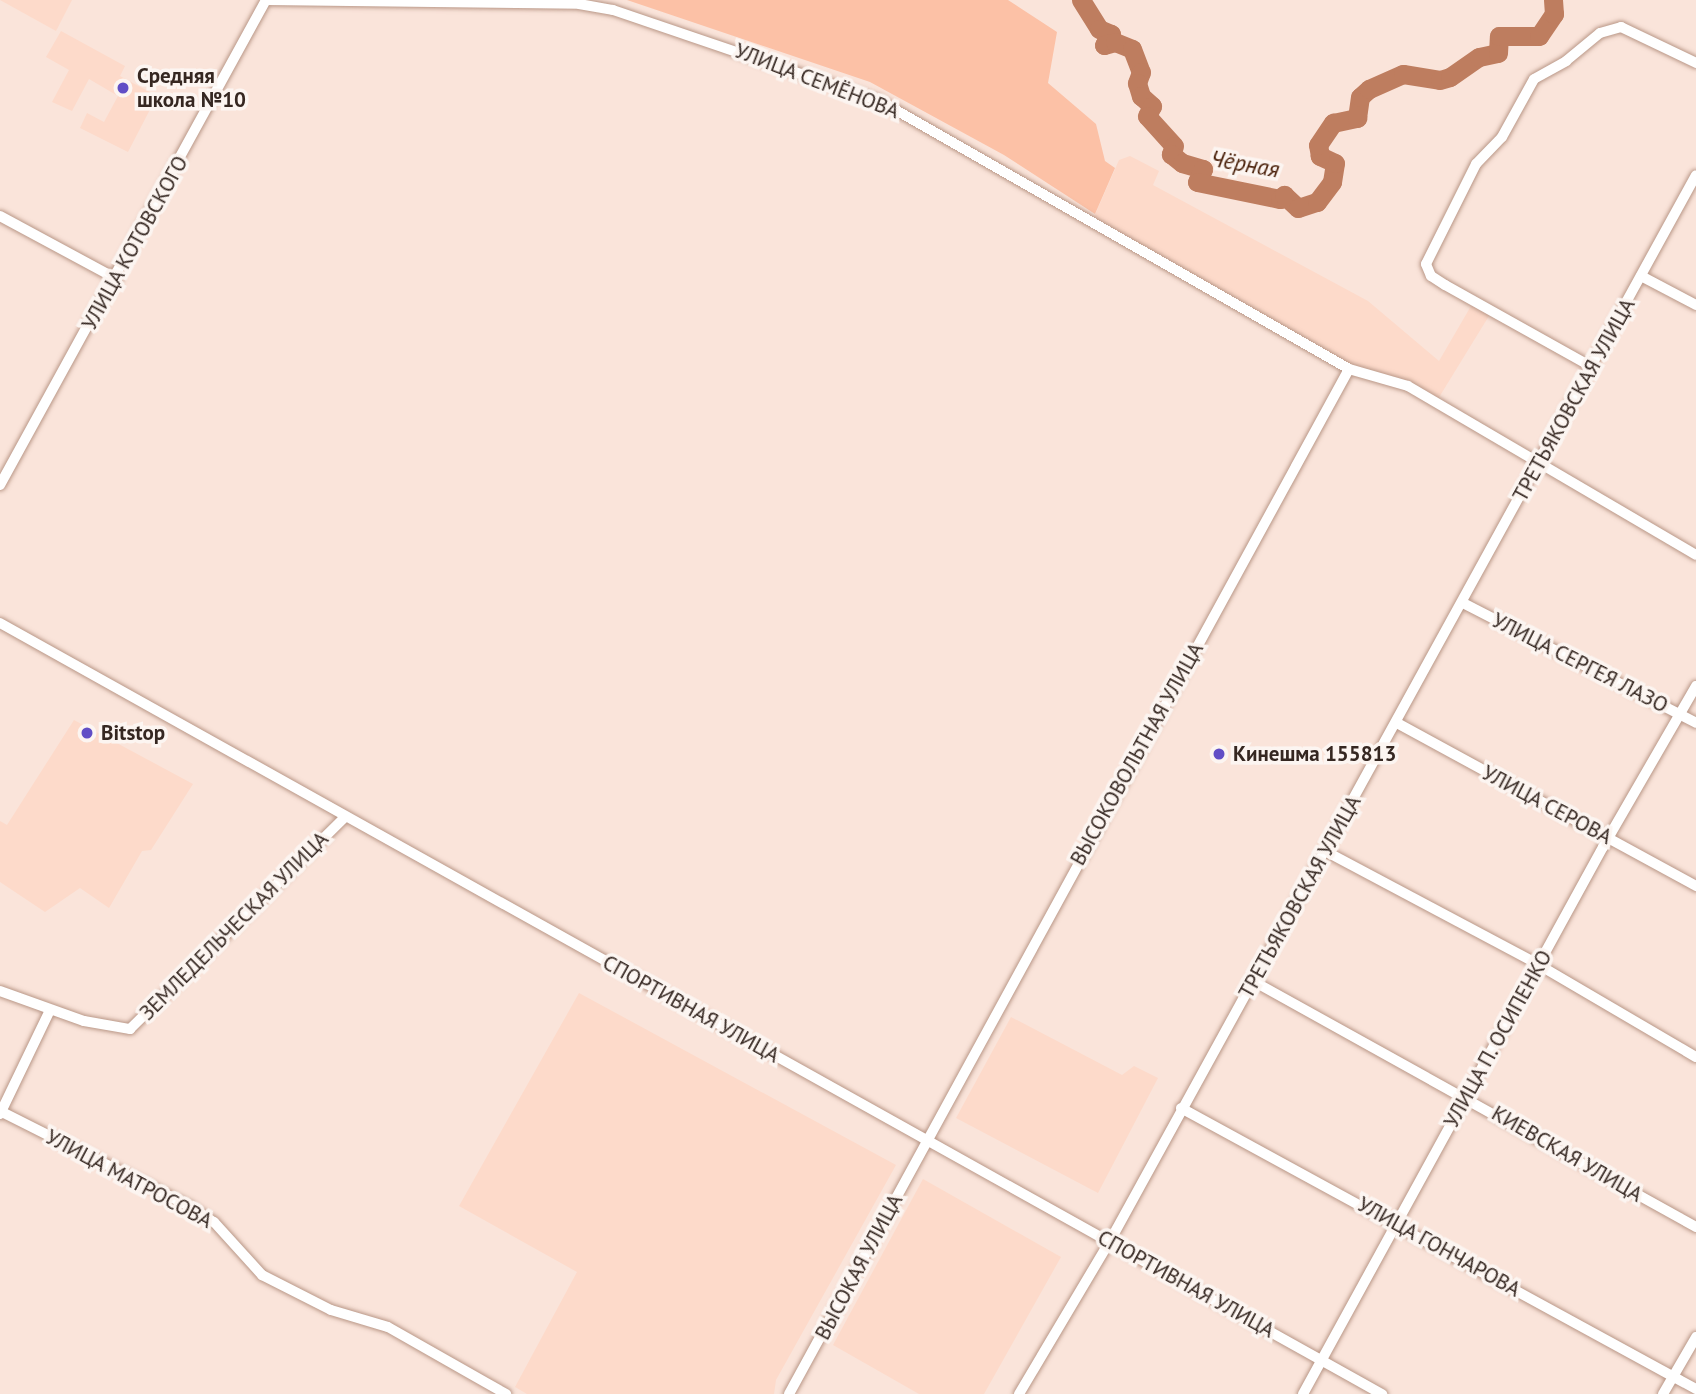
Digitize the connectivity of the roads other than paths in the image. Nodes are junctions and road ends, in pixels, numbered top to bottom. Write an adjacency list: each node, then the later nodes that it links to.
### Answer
1 (266, 0): 6 (street, УЛИЦА КОТОВСКОГО); 9 (street, УЛИЦА СЕМЁНОВА)
2 (1696, 64): 8 (street)
3 (1695, 178): 5 (street, ТРЕТЬЯКОВСКАЯ УЛИЦА)
4 (0, 216): 6 (street)
5 (1642, 276): 7 (street); 8 (street, ТРЕТЬЯКОВСКАЯ УЛИЦА)
6 (117, 279): 11 (street, УЛИЦА КОТОВСКОГО)
7 (1696, 305)
8 (1592, 367): 10 (street, ТРЕТЬЯКОВСКАЯ УЛИЦА)
9 (1349, 369): 10 (street, УЛИЦА СЕМЁНОВА); 31 (street, ВЫСОКОВОЛЬТНАЯ УЛИЦА)
10 (1542, 461): 12 (street, УЛИЦА СЕМЁНОВА); 13 (street, ТРЕТЬЯКОВСКАЯ УЛИЦА)
11 (0, 485)
12 (1696, 555)
13 (1464, 603): 16 (street, УЛИЦА СЕРГЕЯ ЛАЗО); 17 (street, ТРЕТЬЯКОВСКАЯ УЛИЦА)
14 (0, 624): 19 (street, СПОРТИВНАЯ УЛИЦА)
15 (1696, 686): 16 (street, УЛИЦА П. ОСИПЕНКО)
16 (1682, 715): 18 (street, УЛИЦА СЕРГЕЯ ЛАЗО); 20 (street, УЛИЦА П. ОСИПЕНКО)
17 (1397, 723): 20 (street, УЛИЦА СЕРОВА); 21 (street, ТРЕТЬЯКОВСКАЯ УЛИЦА)
18 (1696, 723)
19 (345, 817): 26 (street, ЗЕМЛЕДЕЛЬЧЕСКАЯ УЛИЦА); 31 (street, СПОРТИВНАЯ УЛИЦА)
20 (1608, 839): 22 (street, УЛИЦА СЕРОВА); 23 (street, УЛИЦА П. ОСИПЕНКО)
21 (1325, 851): 23 (street); 24 (street, ТРЕТЬЯКОВСКАЯ УЛИЦА)
22 (1696, 887)
23 (1539, 965): 27 (street); 28 (street, УЛИЦА П. ОСИПЕНКО)
24 (1253, 981): 28 (street, КИЕВСКАЯ УЛИЦА); 29 (street, ТРЕТЬЯКОВСКАЯ УЛИЦА)
25 (0, 991): 26 (street, ЗЕМЛЕДЕЛЬЧЕСКАЯ УЛИЦА)
26 (50, 1010): 30 (street)
27 (1696, 1057)
28 (1467, 1097): 32 (street, УЛИЦА П. ОСИПЕНКО); 33 (street, КИЕВСКАЯ УЛИЦА)
29 (1181, 1108): 32 (street, УЛИЦА ГОНЧАРОВА); 34 (street, ТРЕТЬЯКОВСКАЯ УЛИЦА)
30 (0, 1112): 39 (street, УЛИЦА МАТРОСОВА)
31 (928, 1140): 34 (street, СПОРТИВНАЯ УЛИЦА); 40 (street, ВЫСОКАЯ УЛИЦА)
32 (1394, 1224): 36 (street, УЛИЦА П. ОСИПЕНКО); 37 (street, УЛИЦА ГОНЧАРОВА)
33 (1696, 1227)
34 (1110, 1241): 36 (street, СПОРТИВНАЯ УЛИЦА); 41 (street, ТРЕТЬЯКОВСКАЯ УЛИЦА)
35 (1696, 1337): 37 (street)
36 (1322, 1361): 42 (street, УЛИЦА П. ОСИПЕНКО); 43 (street, СПОРТИВНАЯ УЛИЦА)
37 (1673, 1377): 38 (street, УЛИЦА ГОНЧАРОВА); 44 (street)
38 (1696, 1389)
39 (502, 1393)
40 (789, 1394)
41 (1019, 1394)
42 (1303, 1394)
43 (1382, 1394)
44 (1663, 1394)

